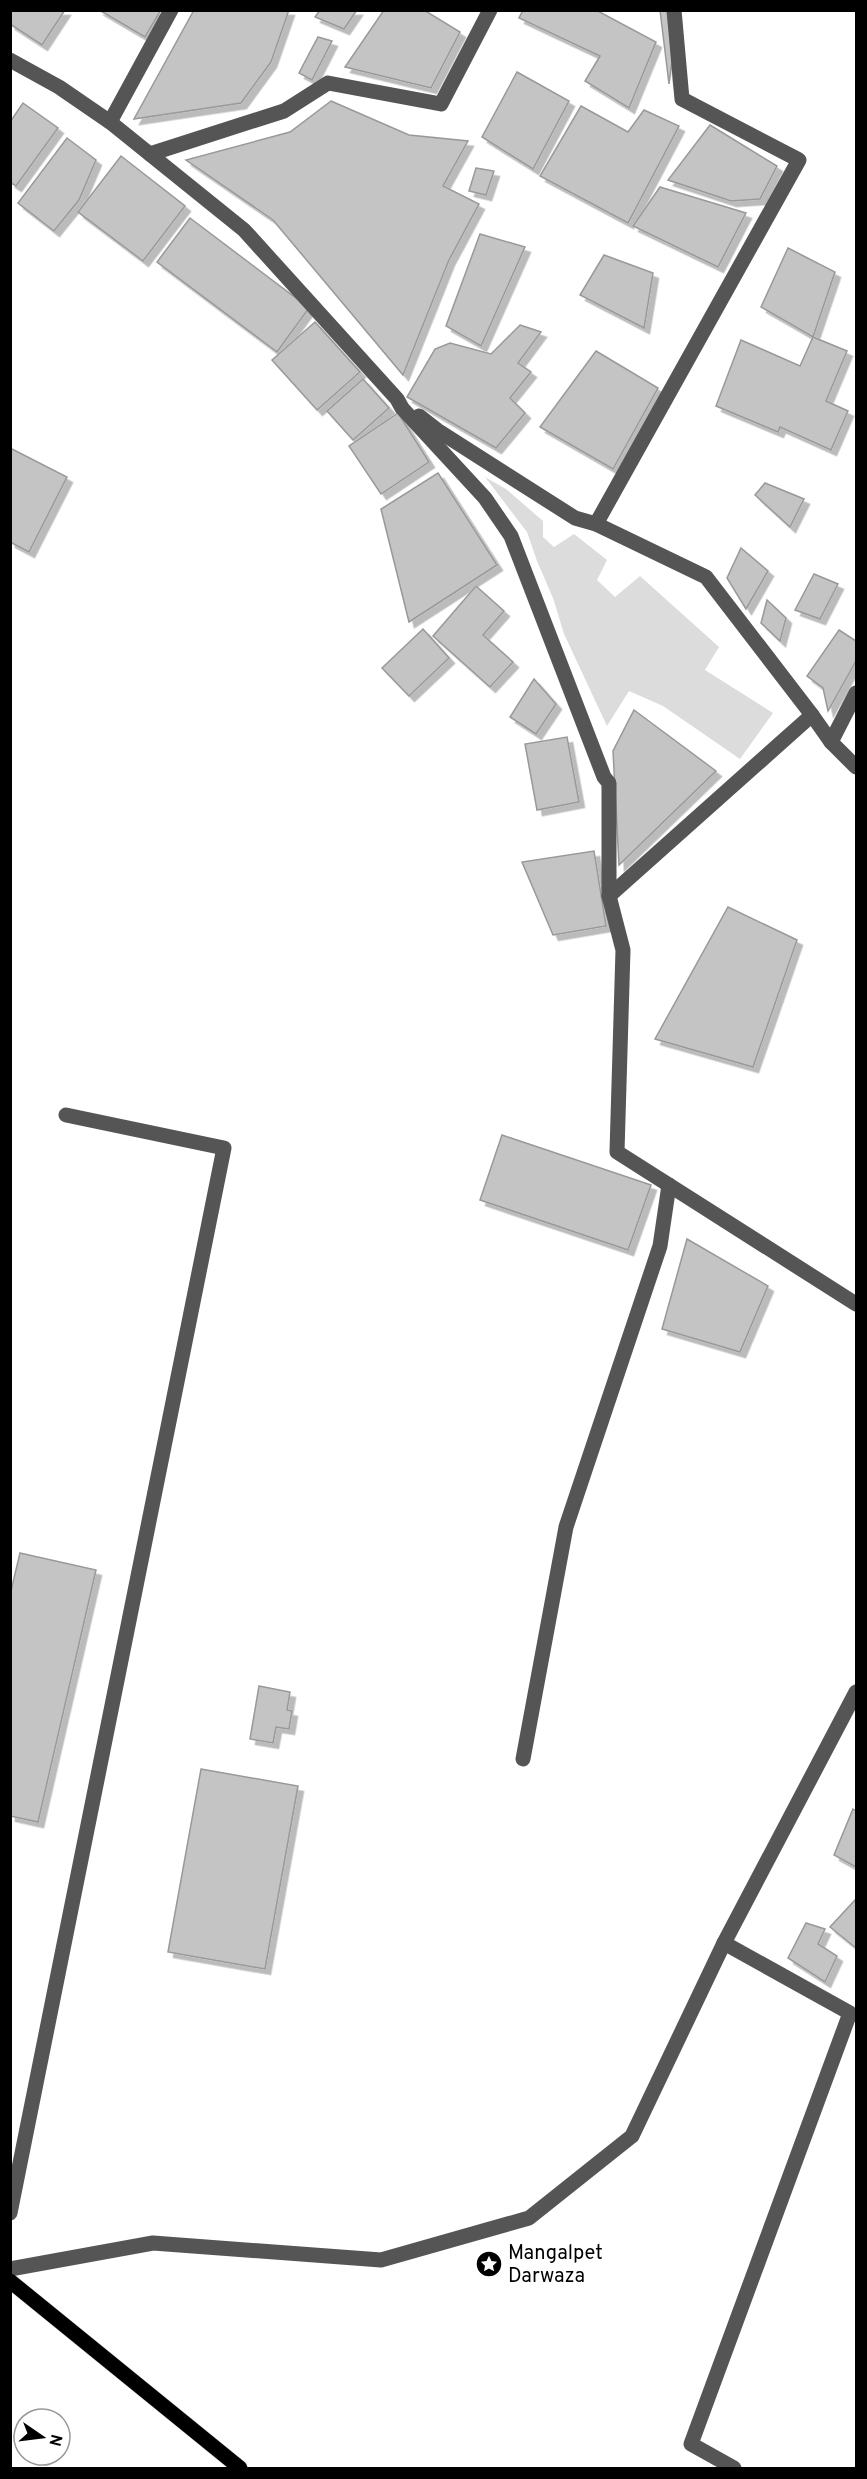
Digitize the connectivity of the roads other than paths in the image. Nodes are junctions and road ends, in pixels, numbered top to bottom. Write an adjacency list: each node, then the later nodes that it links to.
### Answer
1 (171, 10): 5 (street)
2 (490, 10): 6 (street)
3 (674, 10): 8 (street)
4 (10, 60): 5 (street)
5 (110, 122): 6 (street)
6 (150, 154): 7 (street)
7 (397, 399): 8 (street); 13 (street)
8 (596, 524): 10 (street)
9 (856, 693): 11 (street)
10 (812, 715): 11 (street); 13 (street)
11 (831, 742): 12 (street)
12 (856, 767)
13 (609, 896): 15 (street)
14 (66, 1115): 20 (street)
15 (669, 1185): 16 (street); 18 (street)
16 (856, 1304)
17 (856, 1692): 19 (street)
18 (523, 1759)
19 (724, 1943): 21 (street); 24 (street)
20 (10, 2213)
21 (10, 2269)
22 (10, 2281): 23 (main road)
23 (240, 2469)
24 (734, 2469)

